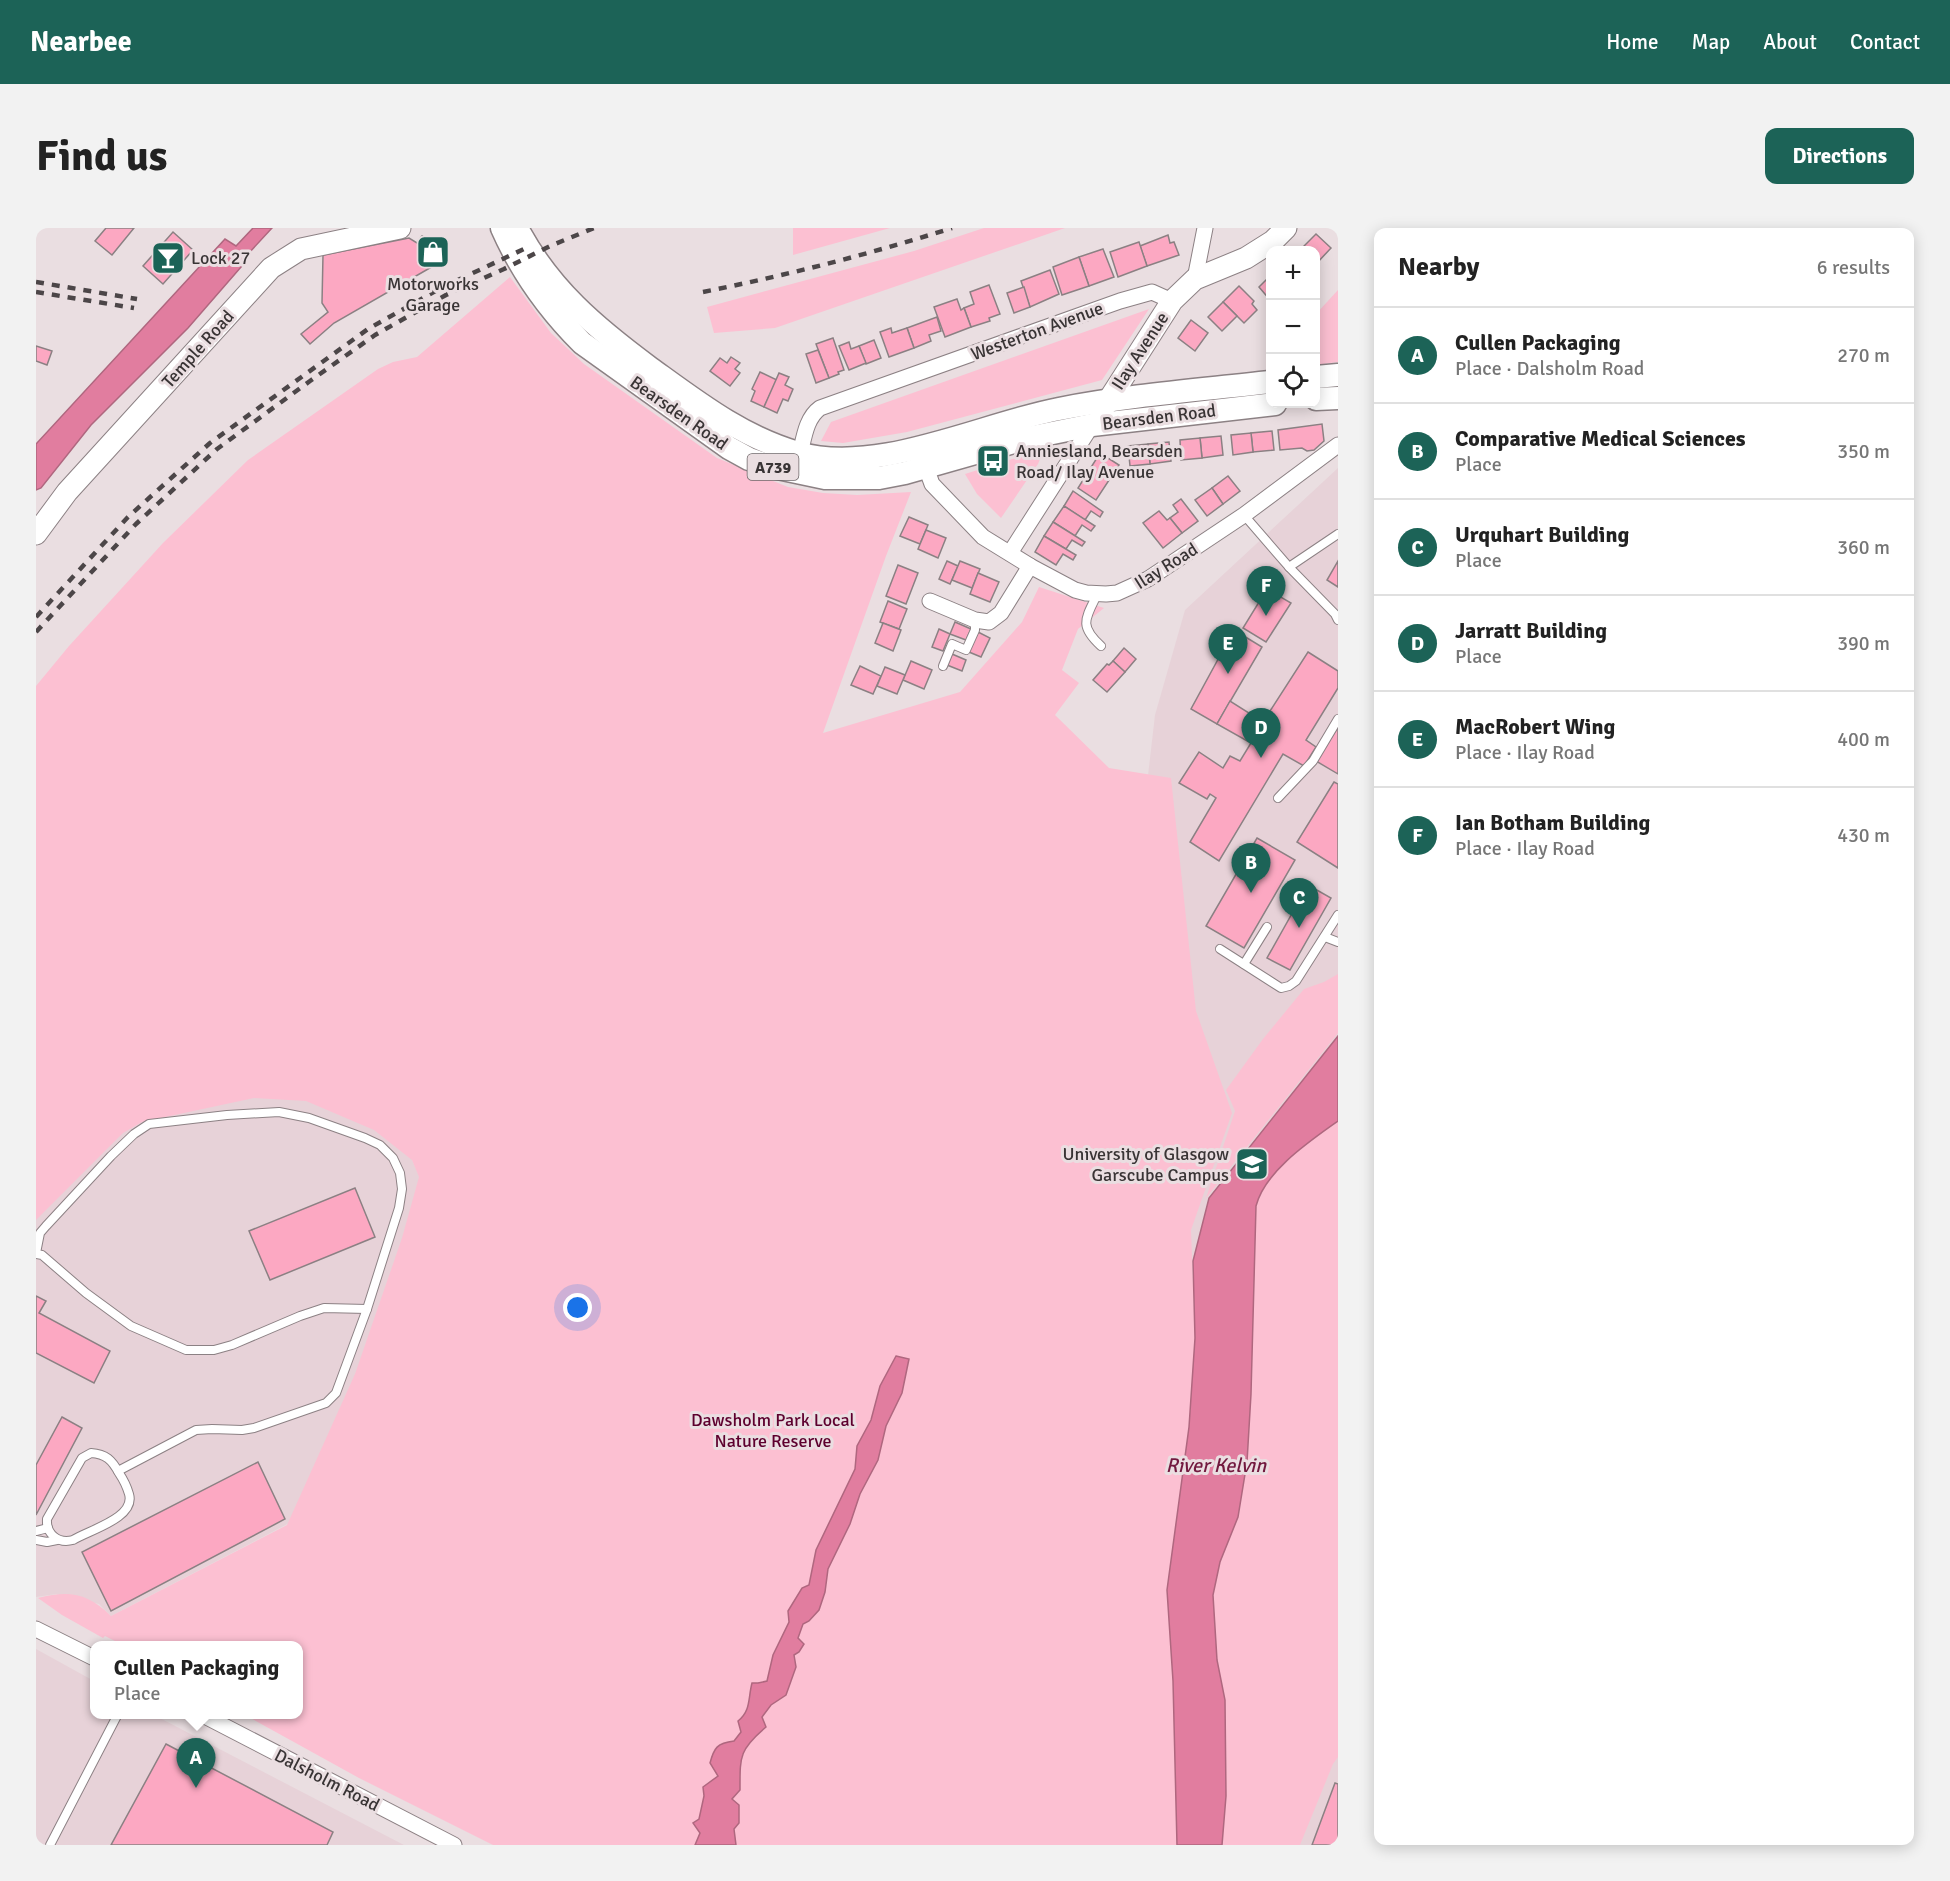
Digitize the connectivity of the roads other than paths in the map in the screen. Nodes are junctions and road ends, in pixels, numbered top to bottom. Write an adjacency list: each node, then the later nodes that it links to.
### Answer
1 (400, 228): 21 (street, Temple Road)
2 (502, 228): 8 (main road, Bearsden Road / A739)
3 (517, 228): 8 (main road, Bearsden Road / A739)
4 (1205, 228): 6 (street)
5 (1286, 228): 6 (street)
6 (1195, 279): 7 (street)
7 (1172, 301): 14 (street, Ilay Avenue); 18 (street, Westerton Avenue)
8 (614, 355): 18 (main road, Bearsden Road / A739); 19 (main road, Bearsden Road / A739)
9 (1338, 375): 10 (main road)
10 (1320, 377)
11 (1266, 382): 14 (main road, Bearsden Road / A739)
12 (1338, 398): 13 (main road)
13 (1320, 399)
14 (1108, 400): 16 (street, Ilay Avenue); 19 (main road, Bearsden Road / A739)
15 (1266, 405): 16 (main road, Bearsden Road / A739)
16 (1092, 425): 19 (main road, Bearsden Road / A739); 23 (street, Ilay Avenue)
17 (1338, 445): 20 (street, Ilay Road)
18 (800, 454): 19 (main road, Bearsden Road / A739)
19 (923, 457): 23 (street, Ilay Road)
20 (1244, 515): 25 (lane); 26 (street, Ilay Road)
21 (36, 534)
22 (1338, 534): 25 (lane)
23 (1010, 553): 24 (street, Ilay Road)
24 (1030, 566): 26 (street, Ilay Road); 28 (street)
25 (1289, 567): 29 (lane)
26 (1097, 595): 30 (lane)
27 (930, 601): 28 (street)
28 (975, 620): 31 (lane)
29 (1338, 620)
30 (1101, 646)
31 (943, 666)
32 (1338, 719): 33 (lane)
33 (1278, 798)
34 (1338, 915): 36 (lane)
35 (1267, 927): 39 (lane)
36 (1325, 937): 37 (lane); 39 (lane)
37 (1338, 942)
38 (1220, 949): 39 (lane)
39 (1244, 964)
40 (36, 1254): 41 (lane); 41 (lane)
41 (366, 1308): 42 (lane)
42 (118, 1471): 43 (lane); 46 (lane)
43 (48, 1528): 44 (lane); 46 (lane)
44 (36, 1531)
45 (36, 1540): 46 (lane)
46 (57, 1540)
47 (36, 1629): 48 (street)
48 (90, 1656)
49 (115, 1719): 52 (lane)
50 (210, 1719): 51 (street, Dalsholm Road)
51 (435, 1841): 53 (street, Dalsholm Road)
52 (50, 1845)
53 (454, 1845)

